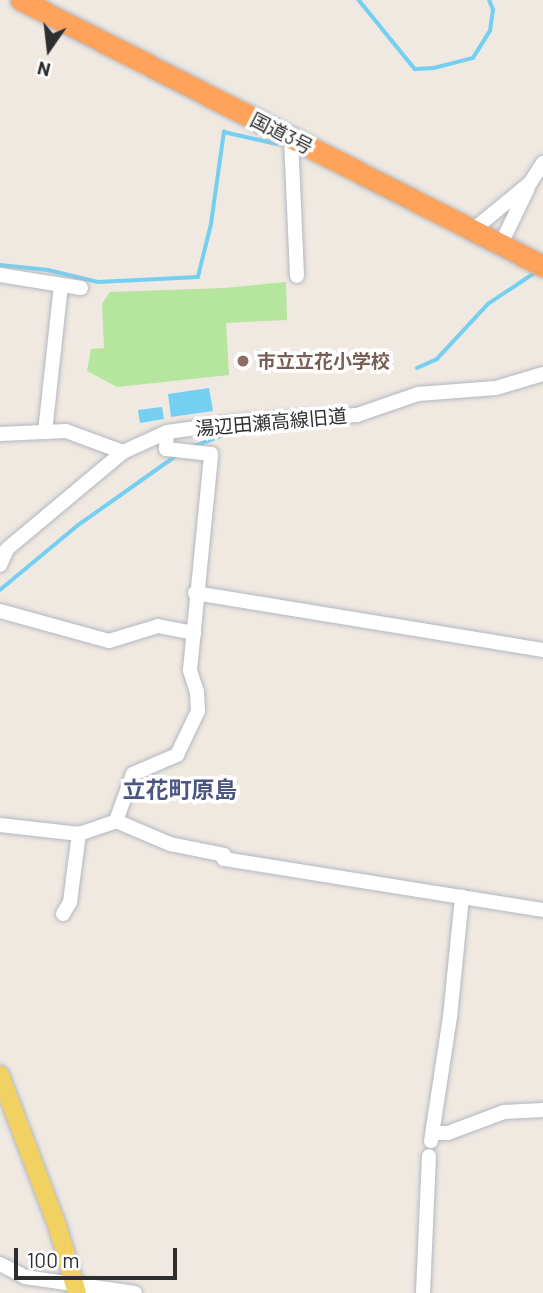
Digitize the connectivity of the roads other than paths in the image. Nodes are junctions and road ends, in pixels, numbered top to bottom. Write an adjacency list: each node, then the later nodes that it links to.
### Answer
1 (21, 0): 2 (highway, 国道3号)
2 (290, 138): 5 (highway, 国道3号); 9 (street)
3 (543, 163): 4 (street)
4 (530, 183): 5 (street); 6 (street)
5 (473, 230): 6 (highway, 国道3号)
6 (501, 244): 7 (highway, 国道3号)
7 (543, 265)
8 (0, 275): 10 (street)
9 (297, 276)
10 (61, 285): 11 (street); 13 (street)
11 (81, 288)
12 (543, 374): 14 (street, 湯辺田瀬高線旧道)
13 (45, 432): 15 (street); 16 (street)
14 (167, 432): 16 (street, 湯辺田瀬高線旧道); 18 (street)
15 (0, 434)
16 (123, 452): 17 (street, 湯辺田瀬高線旧道)
17 (0, 565)
18 (195, 593): 20 (street); 21 (street)
19 (0, 611): 20 (street)
20 (194, 633): 22 (street)
21 (543, 650)
22 (116, 821): 24 (street); 25 (street)
23 (0, 825): 24 (street)
24 (79, 834): 27 (street)
25 (461, 897): 26 (street); 30 (street)
26 (543, 910)
27 (63, 914)
28 (0, 1075): 32 (main road)
29 (543, 1110): 30 (street)
30 (431, 1143): 34 (street)
31 (0, 1264): 32 (street)
32 (76, 1289): 33 (street)
33 (135, 1293)
34 (423, 1293)

